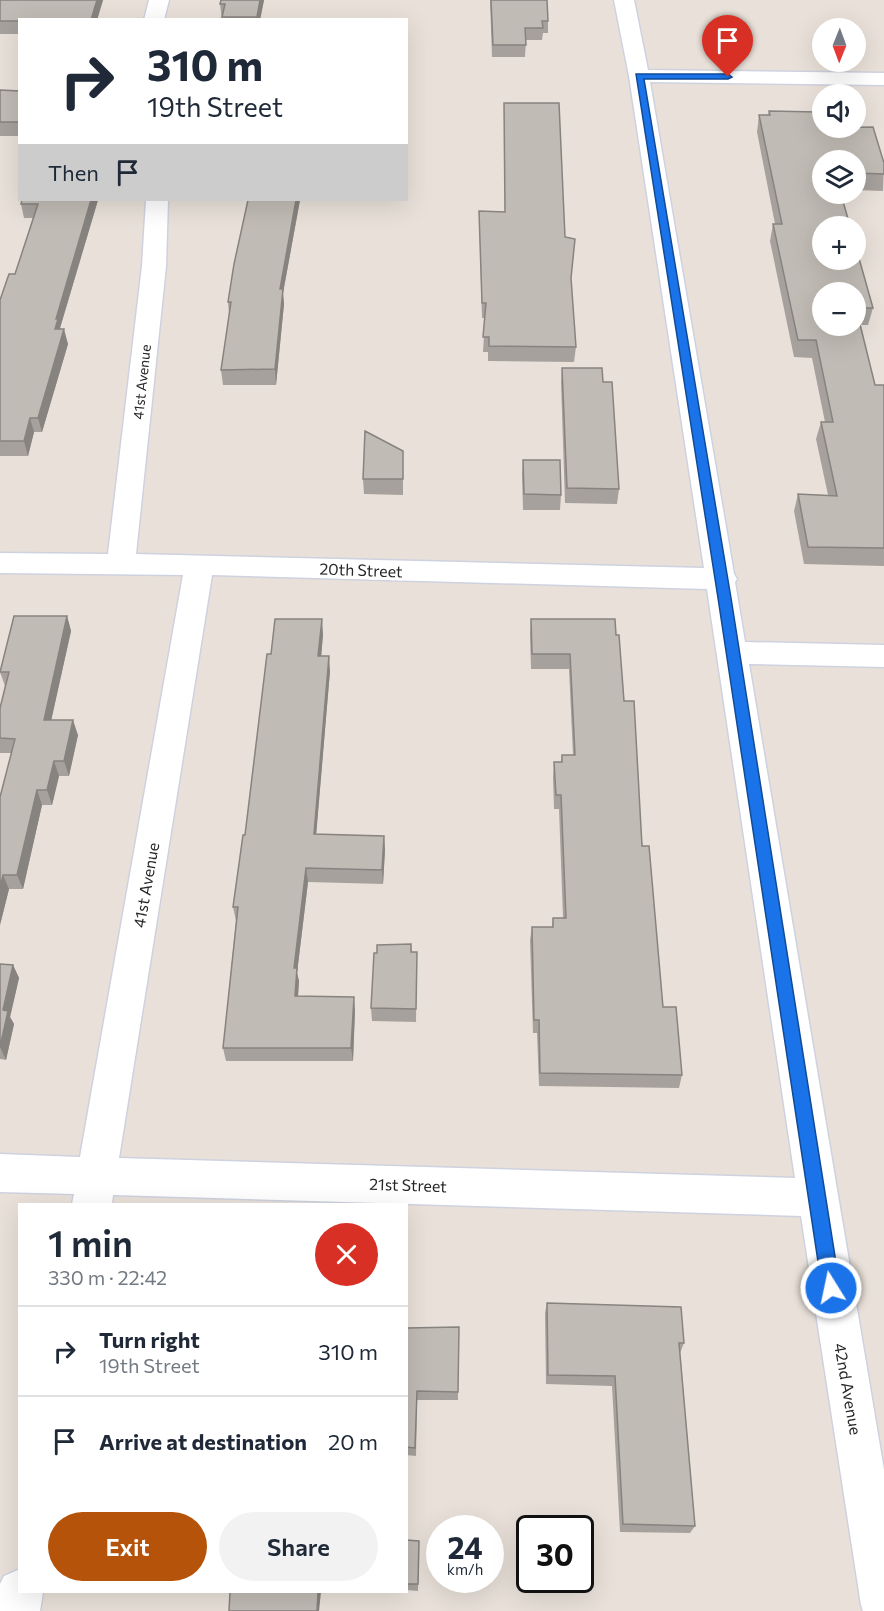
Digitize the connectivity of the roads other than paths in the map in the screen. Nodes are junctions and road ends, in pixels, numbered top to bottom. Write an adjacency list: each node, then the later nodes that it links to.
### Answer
1 (159, 0): 3 (street)
2 (624, 0): 4 (street, 42nd Avenue)
3 (154, 18)
4 (639, 76): 5 (street); 10 (street, 42nd Avenue)
5 (884, 79)
6 (157, 201): 8 (street, 41st Avenue)
7 (0, 563): 8 (street, 20th Street)
8 (121, 565): 9 (street, 20th Street)
9 (199, 565): 10 (street, 20th Street); 14 (street, 41st Avenue)
10 (722, 579): 11 (street, 42nd Avenue)
11 (733, 653): 12 (street); 15 (street, 42nd Avenue)
12 (884, 656)
13 (0, 1173): 14 (street, 21st Street)
14 (94, 1189): 15 (street, 21st Street)
15 (816, 1198): 17 (street, 42nd Avenue)
16 (20, 1593): 18 (street)
17 (884, 1605)
18 (17, 1611)

